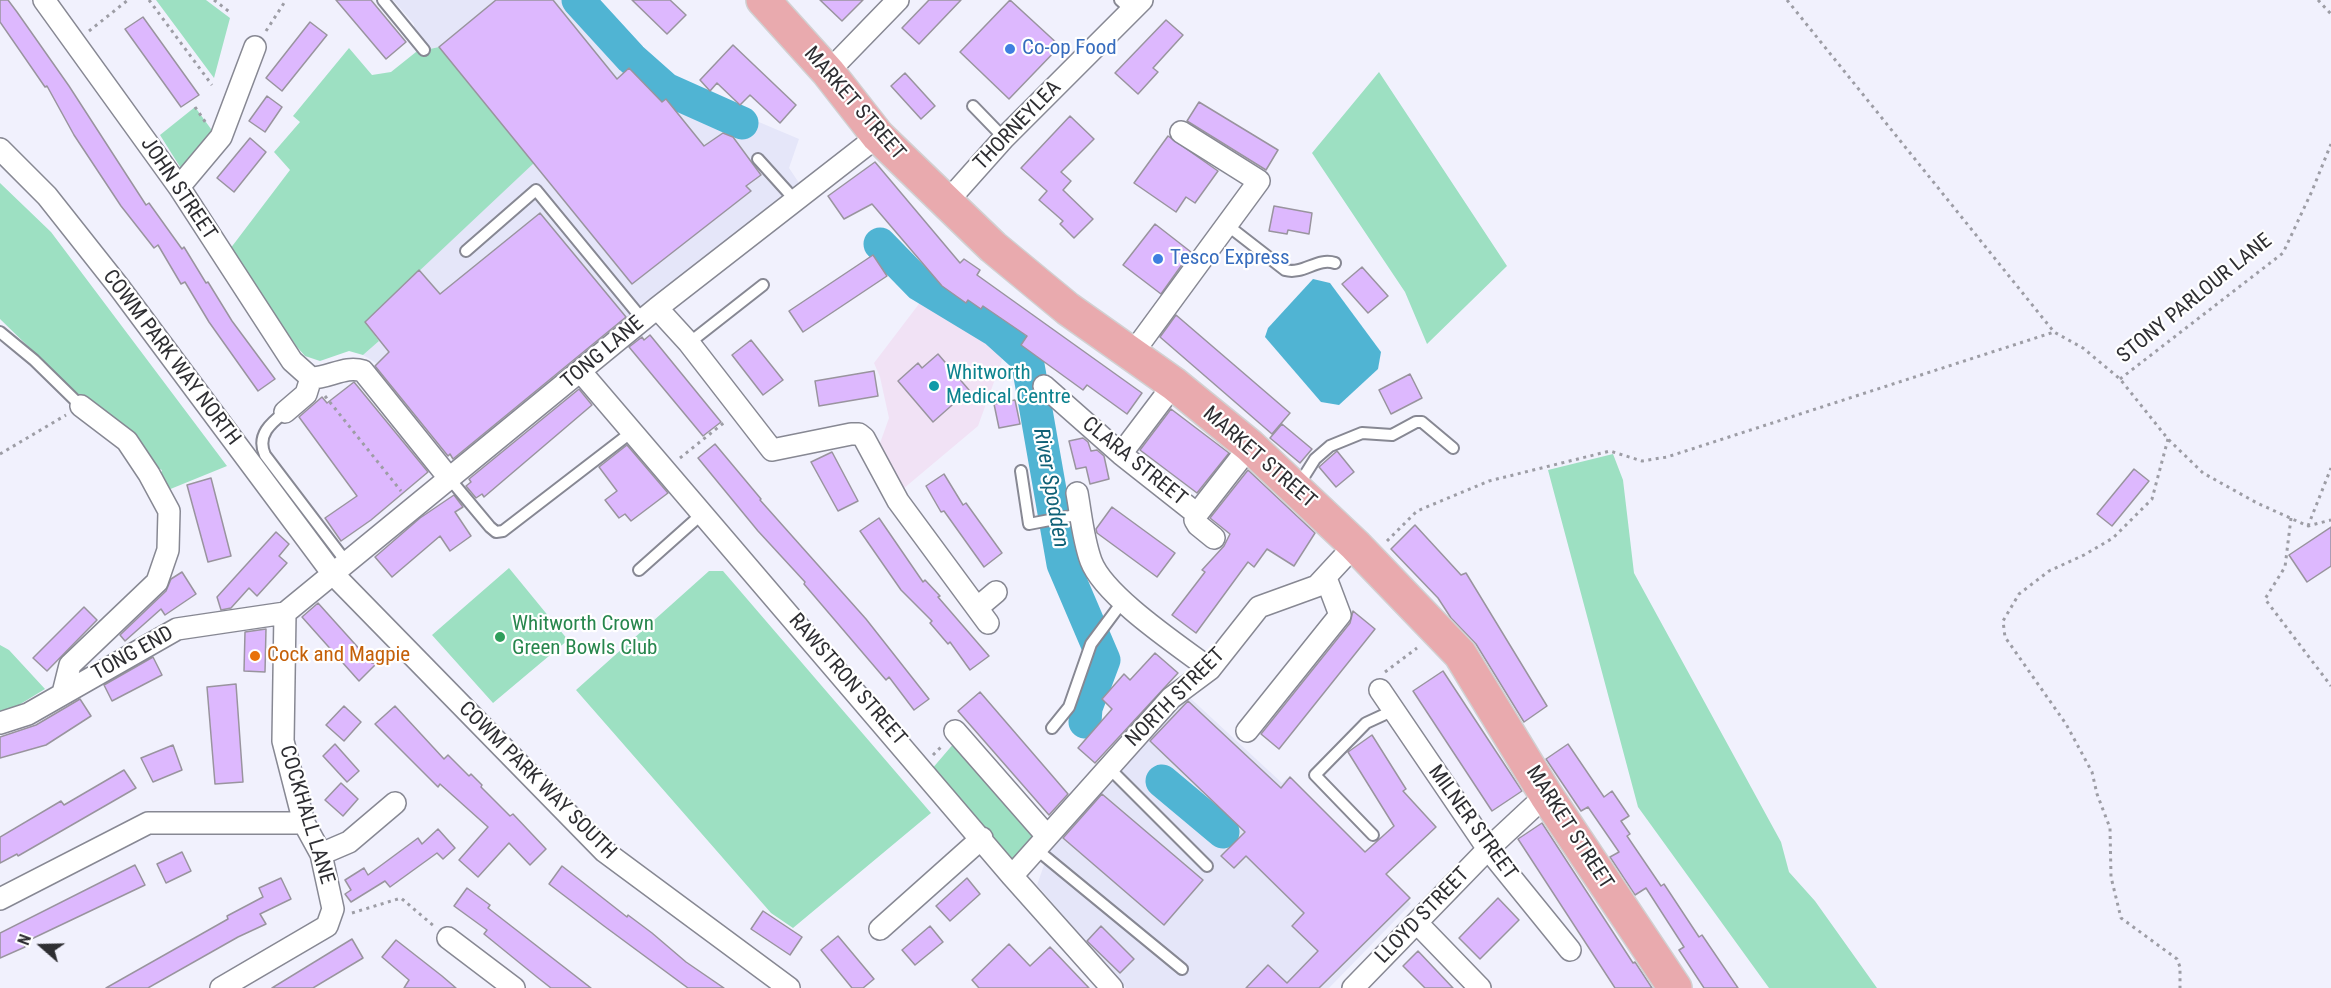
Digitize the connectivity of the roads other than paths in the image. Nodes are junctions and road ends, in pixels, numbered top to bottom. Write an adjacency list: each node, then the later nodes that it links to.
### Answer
1 (44, 0): 15 (street, JOHN STREET)
2 (383, 0): 7 (lane)
3 (763, 0): 8 (main road, MARKET STREET)
4 (898, 0): 8 (street)
5 (1131, 3): 12 (street, THORNEYLEA)
6 (255, 47): 15 (street)
7 (424, 50)
8 (828, 72): 11 (main road, MARKET STREET)
9 (973, 106): 12 (lane)
10 (1181, 132): 18 (street)
11 (878, 136): 16 (street, TONG LANE); 17 (main road, MARKET STREET)
12 (1004, 138): 17 (street, THORNEYLEA)
13 (0, 148): 45 (street, COWM PARK WAY NORTH)
14 (758, 159): 16 (lane)
15 (179, 187): 27 (street, JOHN STREET)
16 (795, 200): 22 (street, TONG LANE)
17 (946, 203): 25 (main road, MARKET STREET)
18 (1227, 225): 20 (lane); 25 (street)
19 (466, 251): 22 (lane)
20 (1335, 263)
21 (763, 285): 24 (lane)
22 (650, 314): 24 (street); 26 (street, TONG LANE)
23 (0, 332): 30 (lane)
24 (688, 343): 48 (street)
25 (1132, 354): 28 (main road, MARKET STREET)
26 (581, 372): 32 (street, RAWSTRON STREET); 37 (street, TONG LANE)
27 (311, 378): 31 (street); 37 (street)
28 (1174, 384): 33 (main road, MARKET STREET); 35 (street)
29 (1044, 386): 35 (street, CLARA STREET)
30 (81, 406): 53 (street)
31 (285, 412): 45 (lane)
32 (633, 430): 37 (lane); 40 (street, RAWSTRON STREET)
33 (1250, 446): 38 (main road, MARKET STREET); 41 (street)
34 (1453, 448): 38 (lane)
35 (1120, 454): 41 (street, CLARA STREET)
36 (1021, 471): 42 (lane)
37 (449, 478): 45 (street, TONG LANE)
38 (1296, 489): 44 (main road, MARKET STREET)
39 (1077, 492): 42 (street)
40 (704, 513): 46 (lane); 64 (street, RAWSTRON STREET)
41 (1197, 514): 43 (street, CLARA STREET)
42 (1075, 516): 49 (street)
43 (1215, 538)
44 (1362, 552): 47 (street, NORTH STREET); 60 (main road, MARKET STREET)
45 (340, 569): 50 (street); 78 (street, COWM PARK WAY SOUTH)
46 (639, 570)
47 (1326, 578): 51 (street, NORTH STREET); 58 (street)
48 (996, 592)
49 (1123, 601): 51 (street); 56 (lane)
50 (285, 613): 53 (street, TONG END); 62 (street, COCKHALL LANE)
51 (1210, 669): 59 (street, NORTH STREET)
52 (1380, 690): 54 (street, MILNER STREET)
53 (63, 693): 55 (street, TONG END)
54 (1392, 711): 63 (lane); 66 (street, MILNER STREET)
55 (0, 723)
56 (1052, 728)
57 (955, 731): 65 (street)
58 (1247, 731)
59 (1108, 768): 65 (street, NORTH STREET); 68 (lane)
60 (1546, 795): 66 (street, LLOYD STREET); 82 (main road, MARKET STREET)
61 (395, 803): 67 (street)
62 (304, 823): 67 (street, COCKHALL LANE); 70 (street)
63 (1373, 835)
64 (982, 838): 69 (street, RAWSTRON STREET); 72 (street)
65 (1042, 843): 69 (street, NORTH STREET); 75 (lane)
66 (1488, 849): 71 (street, LLOYD STREET); 74 (street, MILNER STREET)
67 (321, 854): 76 (street, COCKHALL LANE)
68 (1207, 866)
69 (1012, 876): 79 (street, RAWSTRON STREET)
70 (0, 899)
71 (1417, 922): 80 (street, LLOYD STREET); 81 (street)
72 (880, 929)
73 (448, 938): 77 (street)
74 (1570, 950)
75 (1182, 969)
76 (221, 988)
77 (514, 988)
78 (789, 988)
79 (1112, 988)
80 (1353, 988)
81 (1480, 988)
82 (1675, 988)

